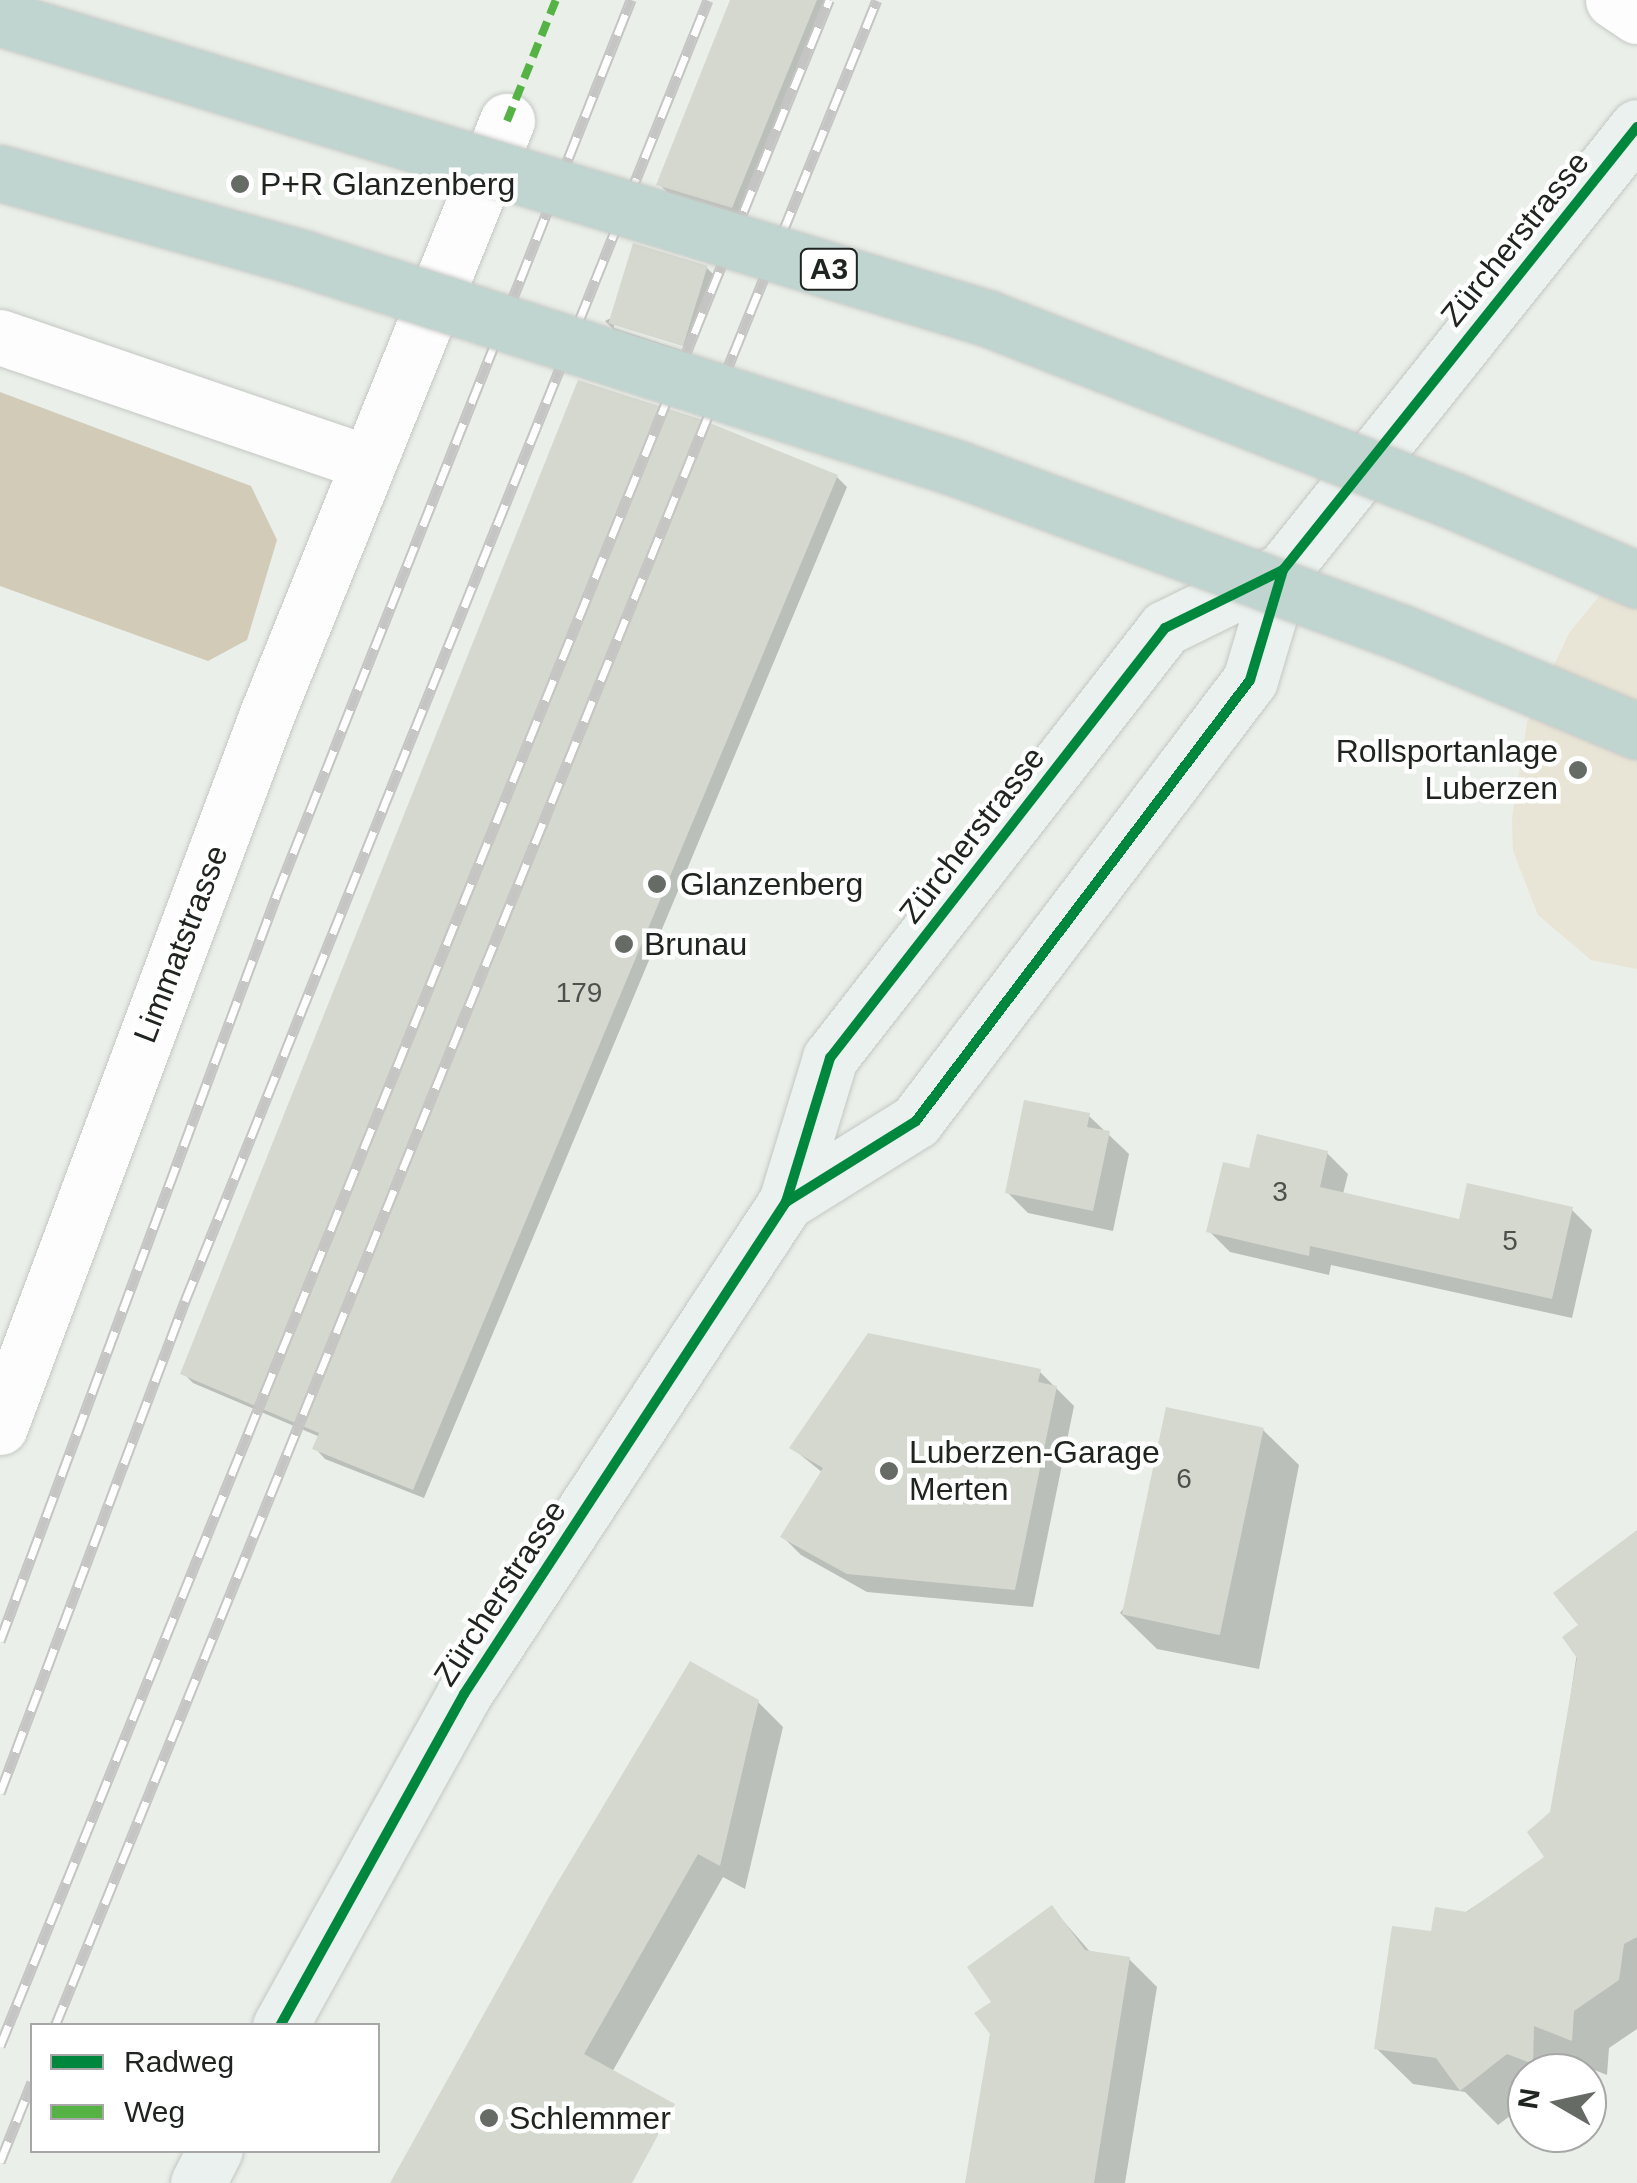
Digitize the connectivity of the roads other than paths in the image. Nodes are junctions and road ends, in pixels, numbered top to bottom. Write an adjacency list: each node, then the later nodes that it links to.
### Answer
1 (1613, 0): 2 (street)
2 (1637, 16)
3 (0, 18): 10 (highway, A3, bridge)
4 (507, 122): 8 (street, Limmatstrasse)
5 (1637, 127): 9 (main road, Zürcherstrasse)
6 (0, 172): 11 (highway, bridge)
7 (0, 336): 8 (street)
8 (366, 462): 13 (street, Limmatstrasse)
9 (1283, 570): 12 (main road, Zürcherstrasse); 12 (main road, Zürcherstrasse)
10 (1637, 580)
11 (1637, 732)
12 (786, 1202): 14 (main road, Zürcherstrasse)
13 (0, 1427)
14 (282, 2023)
15 (213, 2153): 16 (main road)
16 (198, 2183)

